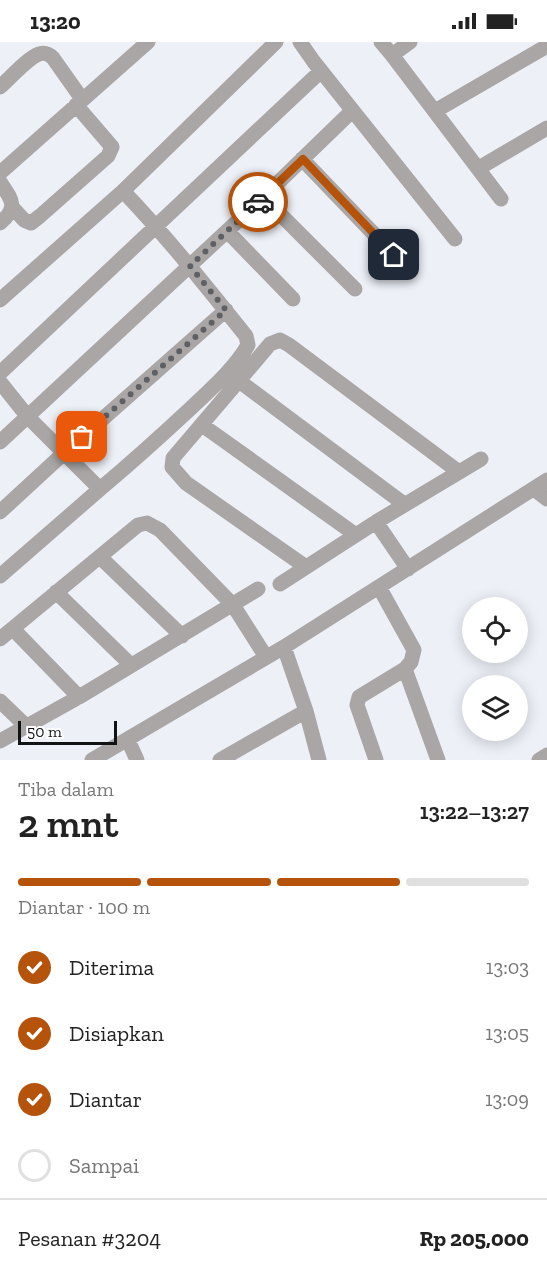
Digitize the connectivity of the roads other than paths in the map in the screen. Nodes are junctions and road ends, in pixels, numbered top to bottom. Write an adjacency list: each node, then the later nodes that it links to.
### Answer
1 (148, 42): 10 (street)
2 (276, 42): 18 (street)
3 (300, 42): 8 (street)
4 (381, 42): 7 (street)
5 (410, 42): 7 (street)
6 (547, 46): 12 (street)
7 (392, 55): 12 (street)
8 (321, 71): 11 (street); 23 (street)
9 (0, 87): 10 (street)
10 (79, 102): 16 (street); 21 (street)
11 (352, 111): 14 (street); 25 (street)
12 (435, 111): 15 (street)
13 (547, 128): 15 (street)
14 (303, 159): 19 (street); 26 (street)
15 (479, 168): 20 (street)
16 (0, 173)
17 (0, 182): 21 (street)
18 (123, 191): 23 (street); 30 (street)
19 (263, 197): 24 (street); 28 (street)
20 (501, 199)
21 (12, 207): 22 (street)
22 (0, 223)
23 (156, 225): 27 (street); 32 (street)
24 (227, 231): 27 (street); 29 (street)
25 (455, 239)
26 (394, 255)
27 (190, 266): 31 (street); 35 (street)
28 (355, 290)
29 (293, 299)
30 (0, 300)
31 (226, 310): 38 (street); 42 (street)
32 (0, 373)
33 (239, 381): 36 (street); 40 (street); 45 (street)
34 (0, 382): 35 (street)
35 (28, 417): 37 (street); 38 (street)
36 (202, 424): 48 (street); 50 (street)
37 (0, 442)
38 (64, 453): 42 (street); 46 (street)
39 (481, 459): 40 (street)
40 (459, 472): 45 (street)
41 (547, 480): 43 (street)
42 (100, 489): 52 (street)
43 (534, 489): 44 (street); 51 (street)
44 (547, 500)
45 (405, 504): 47 (street)
46 (0, 512)
47 (376, 522): 48 (street); 51 (street)
48 (356, 535): 50 (street)
49 (100, 557): 56 (street); 57 (street); 59 (street)
50 (306, 567): 53 (street)
51 (408, 569): 54 (street)
52 (0, 576)
53 (280, 584)
54 (379, 587): 61 (street); 64 (street)
55 (258, 589): 57 (street)
56 (56, 592): 58 (street); 63 (street)
57 (233, 605): 59 (street); 62 (street)
58 (13, 629): 60 (street); 65 (street)
59 (182, 636): 63 (street)
60 (0, 639)
61 (284, 647): 62 (street); 67 (street)
62 (266, 657): 69 (street)
63 (131, 665): 65 (street)
64 (405, 669): 76 (street); 77 (street)
65 (79, 697): 68 (street)
66 (0, 700): 68 (street)
67 (306, 711): 74 (street); 75 (street)
68 (26, 726): 70 (street)
69 (128, 740): 72 (street); 73 (street)
70 (0, 741)
71 (547, 755): 78 (street)
72 (92, 760)
73 (137, 760)
74 (220, 760)
75 (319, 760)
76 (376, 760)
77 (438, 760)
78 (539, 760)

